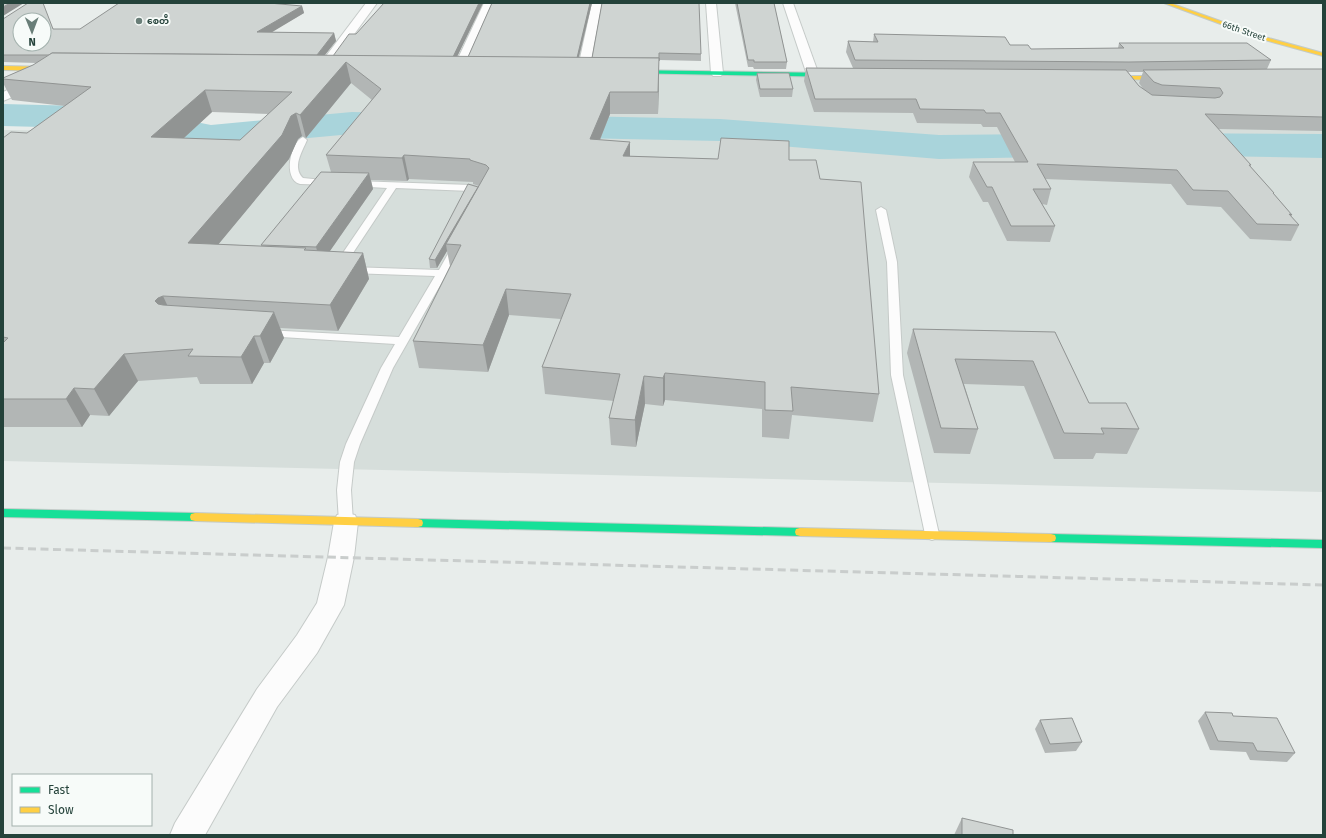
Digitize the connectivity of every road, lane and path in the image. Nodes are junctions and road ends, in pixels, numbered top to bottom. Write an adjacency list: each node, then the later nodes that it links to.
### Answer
1 (372, 3): 10 (street)
2 (489, 3): 12 (street)
3 (597, 3): 13 (street)
4 (711, 3): 15 (street)
5 (788, 3): 16 (street)
6 (1166, 3): 7 (street, 66th Street)
7 (1323, 55)
8 (3, 68): 9 (street)
9 (62, 69): 22 (street)
10 (317, 70): 11 (street)
11 (336, 71)
12 (458, 71)
13 (583, 72)
14 (622, 72): 15 (street)
15 (717, 73): 16 (street)
16 (813, 75): 17 (street)
17 (845, 75)
18 (1093, 78): 19 (street)
19 (1125, 78): 20 (street); 21 (street)
20 (1180, 78)
21 (1136, 92)
22 (3, 97)
23 (303, 140): 24 (lane)
24 (393, 186): 25 (lane); 28 (lane)
25 (482, 204)
26 (881, 210): 33 (lane)
27 (461, 240): 28 (lane)
28 (442, 273): 30 (lane)
29 (253, 332): 30 (lane)
30 (403, 341): 32 (lane)
31 (3, 514): 32 (street)
32 (346, 522): 33 (street); 35 (street)
33 (932, 534): 34 (street)
34 (1323, 544)
35 (187, 835)

